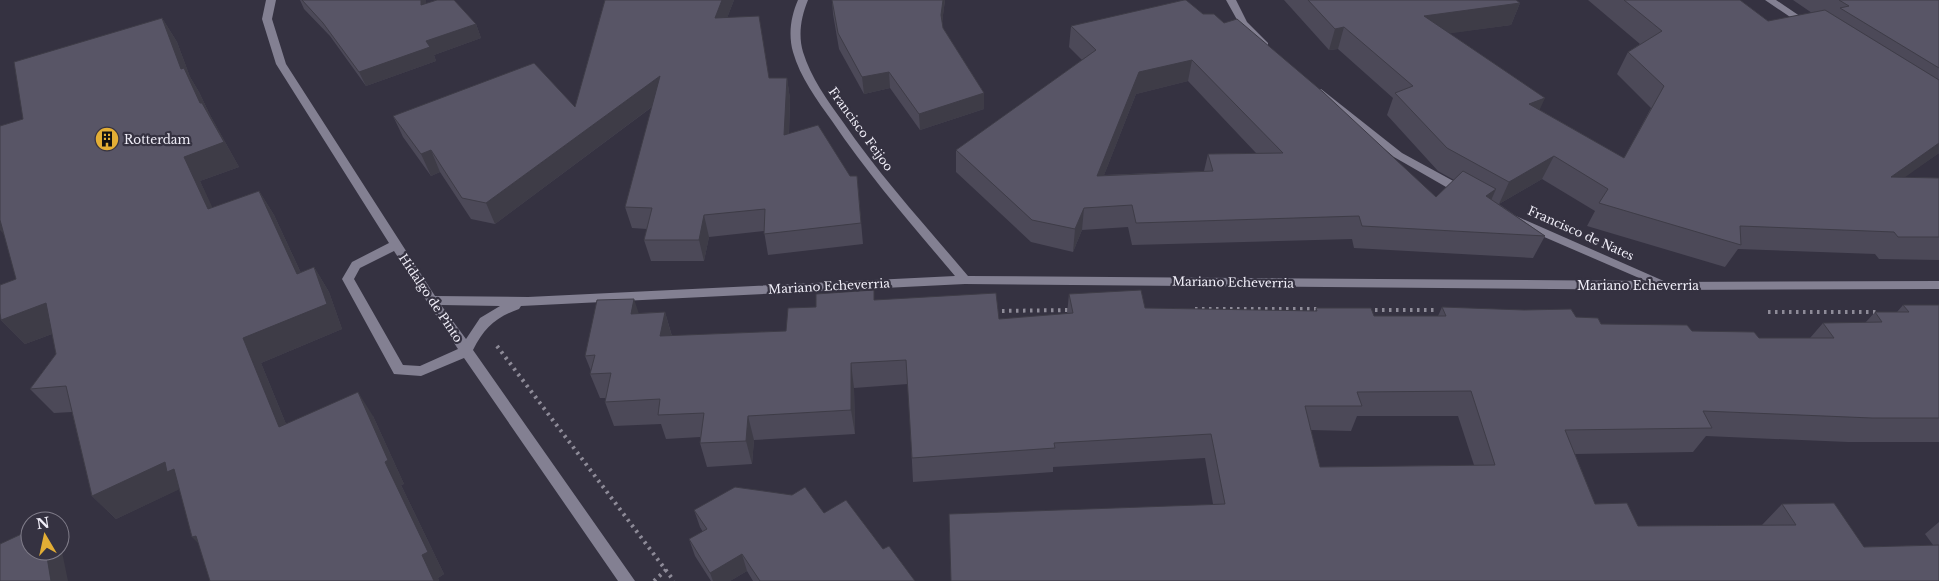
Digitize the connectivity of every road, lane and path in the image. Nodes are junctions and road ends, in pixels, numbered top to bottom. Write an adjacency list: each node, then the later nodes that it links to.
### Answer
1 (271, 0): 10 (street, Hidalgo de Pinto)
2 (803, 0): 11 (street, Francisco Feijoo)
3 (1231, 0): 6 (street)
4 (1770, 0): 5 (street)
5 (1821, 33)
6 (1273, 52)
7 (1310, 82): 8 (street)
8 (1474, 197)
9 (1507, 216): 13 (street, Francisco de Nates)
10 (396, 245): 14 (street, Hidalgo de Pinto); 25 (street)
11 (965, 280): 13 (street, Mariano Echeverria); 15 (street, Mariano Echeverria)
12 (1939, 284): 13 (street, Mariano Echeverria)
13 (1666, 286)
14 (431, 300): 15 (street, Mariano Echeverria); 25 (street, Hidalgo de Pinto)
15 (528, 302): 25 (street, Mariano Echeverria)
16 (1192, 309): 17 (path)
17 (1321, 309)
18 (1073, 310): 21 (path)
19 (1361, 310): 20 (path)
20 (1441, 310)
21 (994, 311)
22 (1760, 312): 23 (path)
23 (1879, 312)
24 (495, 344): 26 (path)
25 (466, 350): 27 (street, Hidalgo de Pinto)
26 (666, 570): 28 (path); 29 (path)
27 (627, 581)
28 (653, 581)
29 (674, 581)

